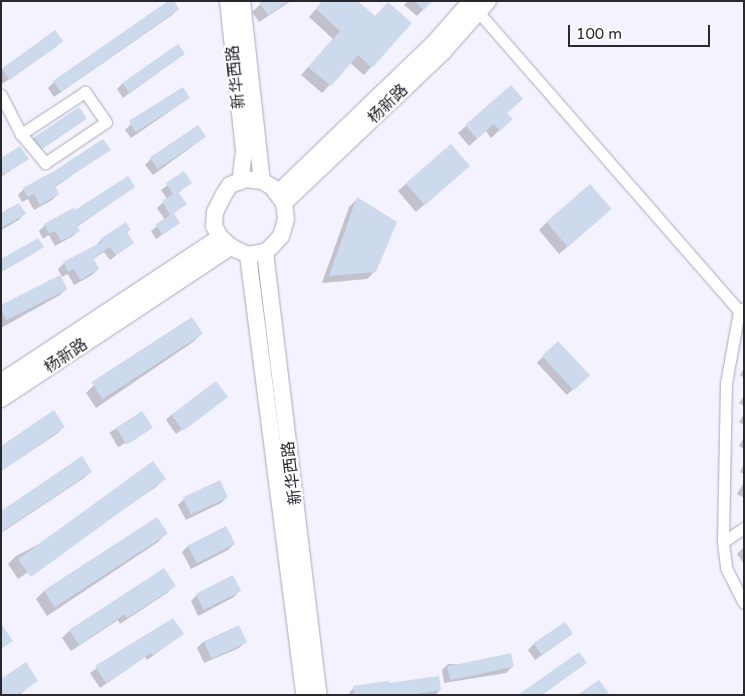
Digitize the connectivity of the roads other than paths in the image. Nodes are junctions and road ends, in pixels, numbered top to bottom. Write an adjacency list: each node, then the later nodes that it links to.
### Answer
1 (228, 1): 7 (main road, 新华西路)
2 (242, 1): 6 (main road, 新华西路)
3 (477, 4): 8 (main road, 杨新路); 12 (street)
4 (1, 95): 5 (street)
5 (21, 134): 5 (street)
6 (262, 181): 7 (main road); 8 (main road)
7 (240, 182): 9 (main road)
8 (281, 198): 10 (main road)
9 (226, 242): 11 (main road); 13 (main road, 杨新路); 14 (main road, 杨新路)
10 (265, 252): 11 (main road); 19 (main road, 新华西路)
11 (248, 255): 18 (main road, 新华西路)
12 (741, 309): 16 (street)
13 (1, 382)
14 (1, 399)
15 (744, 528): 16 (street)
16 (723, 542): 17 (street)
17 (744, 603)
18 (304, 695)
19 (319, 695)

